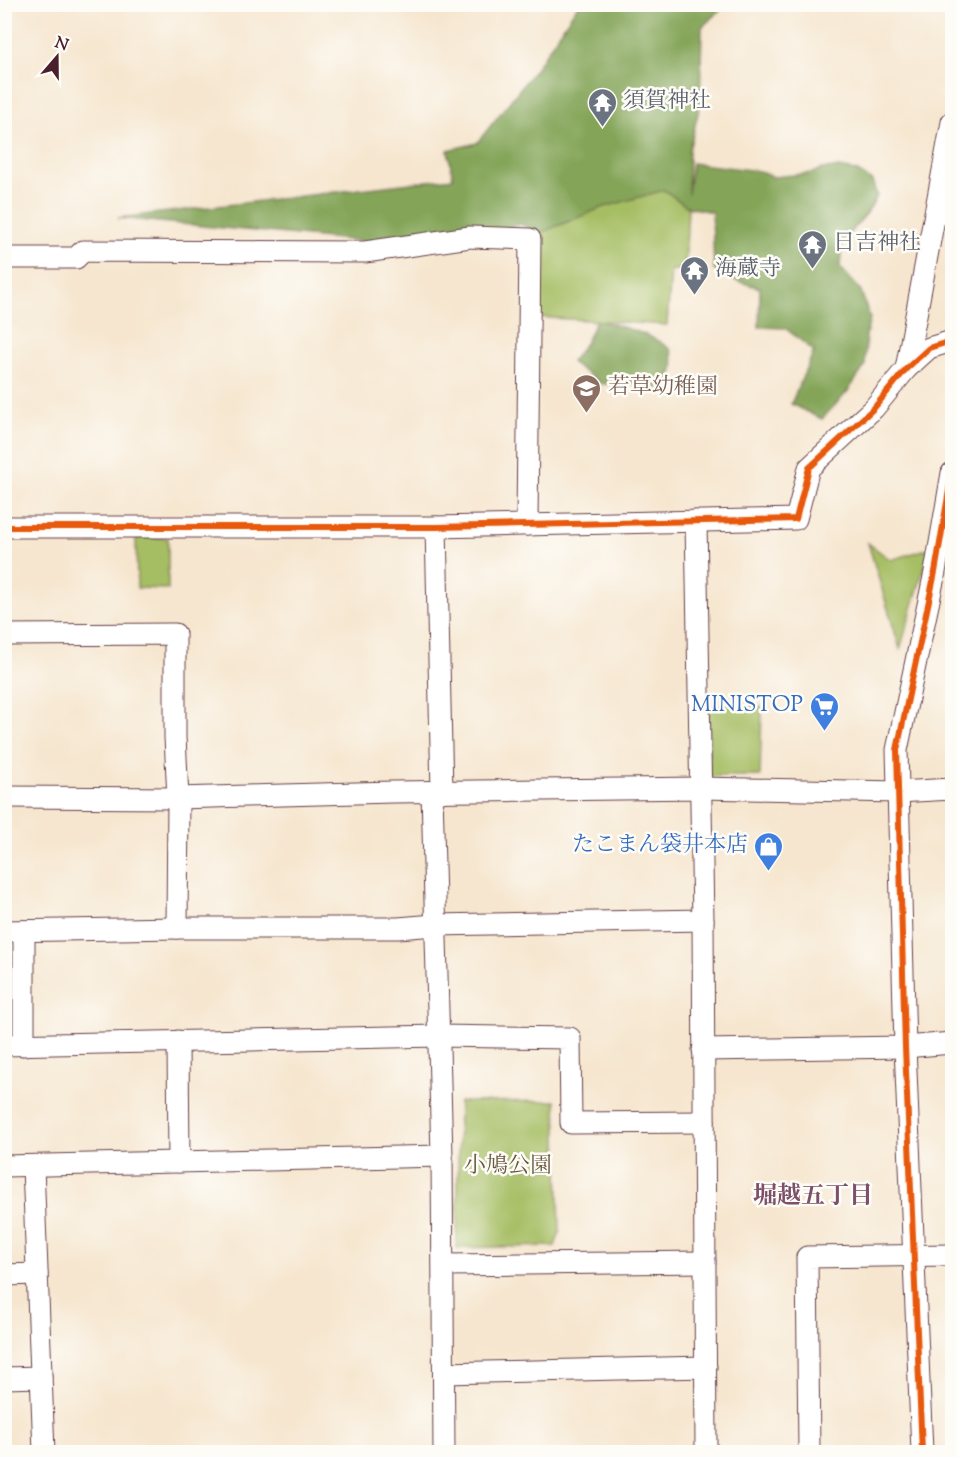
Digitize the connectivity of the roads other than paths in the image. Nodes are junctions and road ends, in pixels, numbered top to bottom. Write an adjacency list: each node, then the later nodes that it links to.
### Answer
1 (952, 122): 4 (street)
2 (4, 258): 7 (street)
3 (952, 341): 4 (street)
4 (906, 369): 6 (street)
5 (952, 473): 14 (street)
6 (696, 521): 7 (street); 11 (street)
7 (527, 525): 9 (street)
8 (4, 527): 9 (street)
9 (436, 527): 13 (street)
10 (4, 635): 16 (street)
11 (701, 788): 13 (street); 14 (street); 17 (street)
12 (952, 789): 14 (street)
13 (437, 792): 16 (street); 18 (street)
14 (898, 792): 25 (street)
15 (4, 797): 16 (street)
16 (178, 798): 19 (street)
17 (703, 920): 18 (street); 26 (street)
18 (435, 925): 19 (street); 21 (street)
19 (177, 928): 20 (street)
20 (14, 931): 24 (street)
21 (439, 1036): 22 (street); 27 (street); 28 (street)
22 (178, 1041): 24 (street); 29 (street)
23 (952, 1043): 25 (street)
24 (14, 1045)
25 (905, 1047): 26 (street); 32 (street)
26 (703, 1050): 27 (street)
27 (704, 1122): 34 (street)
28 (442, 1156): 29 (street); 35 (street)
29 (179, 1162): 31 (street)
30 (4, 1166): 31 (street)
31 (33, 1166): 36 (street)
32 (915, 1254): 33 (street); 45 (street); 46 (street)
33 (952, 1255)
34 (705, 1262): 35 (street); 38 (street)
35 (444, 1264): 39 (street)
36 (37, 1274): 37 (street); 40 (street)
37 (4, 1275)
38 (706, 1367): 39 (street); 44 (street)
39 (444, 1372): 43 (street)
40 (41, 1377): 41 (street); 42 (street)
41 (4, 1378)
42 (44, 1452)
43 (444, 1452)
44 (706, 1452)
45 (809, 1452)
46 (922, 1452)

